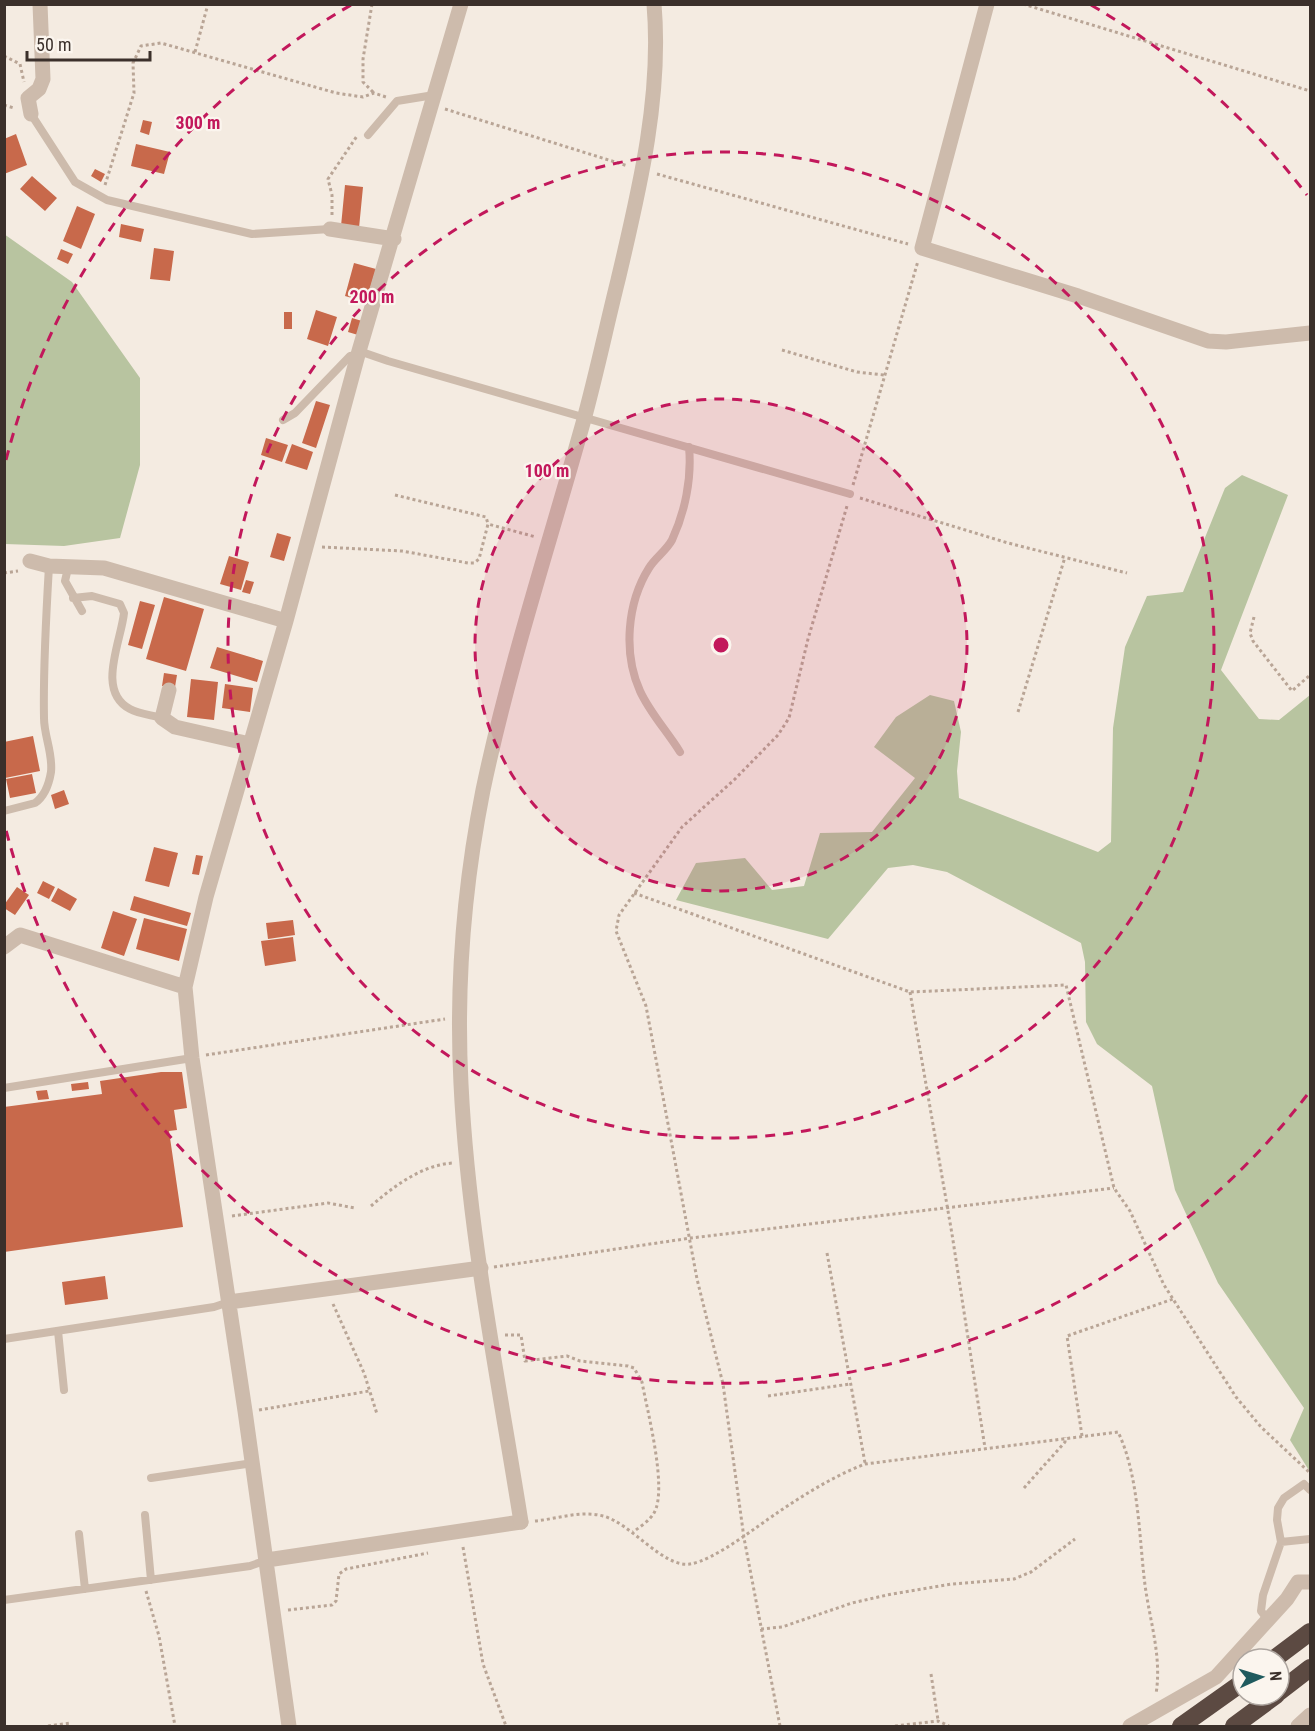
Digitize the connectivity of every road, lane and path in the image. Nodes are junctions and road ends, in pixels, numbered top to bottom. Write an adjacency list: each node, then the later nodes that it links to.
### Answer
1 (40, 4): 12 (street)
2 (208, 4): 8 (path)
3 (372, 4): 11 (path)
4 (462, 4): 13 (street)
5 (654, 4): 17 (street)
6 (987, 4): 21 (street)
7 (1023, 4): 10 (path)
8 (195, 52): 11 (path); 18 (path)
9 (4, 56): 12 (path)
10 (1311, 90)
11 (374, 93): 14 (path)
12 (28, 98): 15 (street)
13 (434, 99): 14 (lane); 17 (path); 20 (street)
14 (397, 101): 16 (lane)
15 (31, 114): 18 (lane)
16 (368, 135): 19 (path)
17 (644, 170): 21 (path); 26 (street)
18 (102, 197): 19 (lane)
19 (330, 229): 20 (street)
20 (394, 239): 24 (street)
21 (922, 248): 22 (street); 25 (path)
22 (1311, 333)
23 (782, 350): 25 (path)
24 (358, 353): 26 (lane); 27 (lane); 33 (street)
25 (885, 375): 29 (path)
26 (585, 418): 28 (lane); 32 (street)
27 (283, 420)
28 (689, 447): 29 (lane); 48 (lane)
29 (850, 494): 34 (path); 50 (path)
30 (395, 495): 31 (path)
31 (488, 524): 32 (path); 33 (path)
32 (549, 541): 54 (street)
33 (307, 545): 42 (street)
34 (1065, 557): 38 (path); 45 (path)
35 (30, 561): 36 (street)
36 (49, 566): 37 (street); 49 (lane)
37 (68, 568): 39 (lane); 42 (street)
38 (1127, 573)
39 (73, 598): 40 (lane); 46 (lane)
40 (82, 611)
41 (1254, 617): 43 (path)
42 (286, 621): 47 (street)
43 (1311, 675)
44 (169, 690): 46 (street)
45 (1018, 712)
46 (162, 718): 47 (street)
47 (250, 744): 52 (street)
48 (680, 752)
49 (4, 811)
50 (634, 893): 53 (path); 63 (path)
51 (4, 947): 52 (street)
52 (185, 987): 55 (street)
53 (910, 992): 58 (path); 61 (path)
54 (459, 1017): 55 (path); 57 (street)
55 (192, 1058): 56 (lane); 62 (street)
56 (4, 1088)
57 (467, 1162): 59 (path); 65 (street)
58 (1114, 1188): 61 (path); 67 (path)
59 (371, 1206)
60 (355, 1208): 62 (path)
61 (947, 1210): 63 (path); 80 (path)
62 (216, 1219): 68 (street)
63 (691, 1238): 65 (path); 91 (path)
64 (827, 1253): 72 (path)
65 (482, 1269): 66 (street); 70 (street)
66 (330, 1288): 68 (street); 74 (path)
67 (1173, 1299): 78 (path); 83 (path)
68 (229, 1302): 69 (lane); 76 (street)
69 (58, 1331): 71 (lane); 73 (lane)
70 (492, 1337): 88 (street); 89 (path)
71 (4, 1339)
72 (850, 1384): 75 (path); 82 (path)
73 (64, 1390)
74 (369, 1391): 76 (path); 77 (path)
75 (768, 1396)
76 (245, 1411): 81 (street)
77 (376, 1414)
78 (1082, 1436): 79 (path); 112 (path)
79 (1065, 1437): 80 (path); 85 (path)
80 (985, 1448): 82 (path)
81 (253, 1463): 84 (lane); 97 (street)
82 (866, 1464): 91 (path)
83 (1311, 1474)
84 (151, 1478)
85 (1024, 1488)
86 (1311, 1490): 94 (lane)
87 (145, 1515): 98 (lane)
88 (521, 1522): 89 (path); 97 (street)
89 (633, 1532): 91 (path)
90 (79, 1534): 100 (lane)
91 (744, 1538): 104 (path)
92 (1075, 1539): 104 (path)
93 (1311, 1539): 94 (lane)
94 (1281, 1542): 103 (lane)
95 (453, 1548): 119 (path)
96 (433, 1552): 102 (path)
97 (267, 1560): 98 (lane); 102 (street)
98 (148, 1580): 100 (lane); 117 (path)
99 (1311, 1582): 103 (street)
100 (85, 1589): 101 (lane)
101 (4, 1600)
102 (274, 1612): 118 (street)
103 (1268, 1620): 112 (street)
104 (761, 1629): 120 (path)
105 (1310, 1632): 106 (highway)
106 (1290, 1647)
107 (1311, 1668): 109 (highway)
108 (931, 1674): 114 (path)
109 (1291, 1683)
110 (1231, 1691): 124 (highway)
111 (1260, 1707): 125 (highway)
112 (1153, 1714): 123 (street)
113 (1311, 1715): 126 (street)
114 (938, 1721): 121 (path); 122 (path)
115 (71, 1723): 116 (path)
116 (48, 1726)
117 (175, 1726)
118 (289, 1726)
119 (506, 1726)
120 (780, 1726)
121 (895, 1726)
122 (949, 1726)
123 (1130, 1726)
124 (1181, 1726)
125 (1234, 1726)
126 (1298, 1726)

